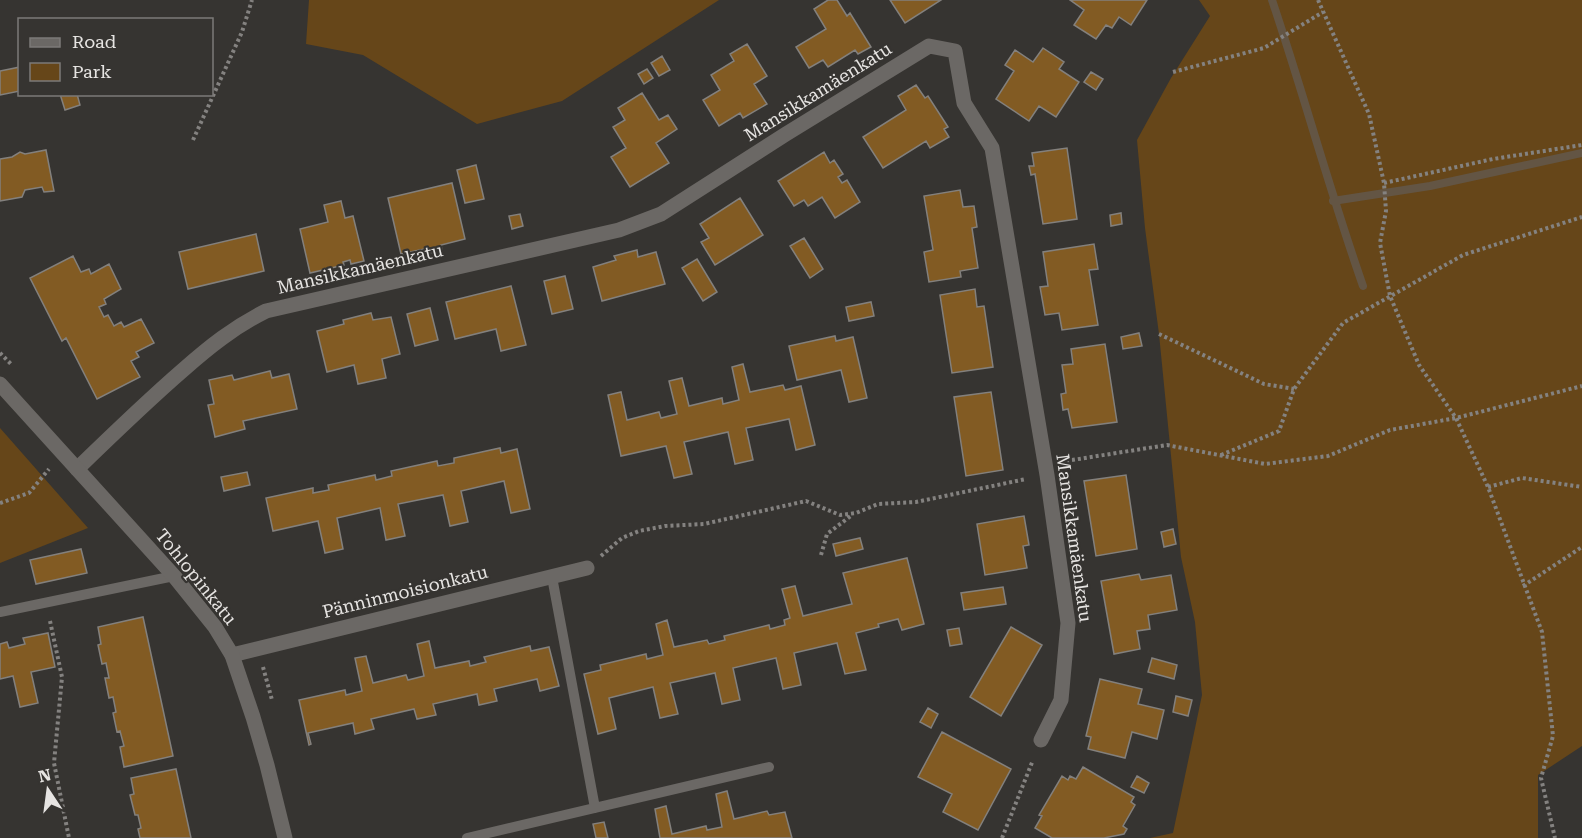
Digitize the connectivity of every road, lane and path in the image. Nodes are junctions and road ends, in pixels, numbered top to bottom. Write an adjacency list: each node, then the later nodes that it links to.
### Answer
1 (252, 0): 6 (path)
2 (1318, 0): 3 (path)
3 (1323, 12): 4 (path); 9 (path)
4 (1173, 72)
5 (213, 96): 7 (path)
6 (213, 96)
7 (193, 140)
8 (1582, 144): 9 (path)
9 (1384, 183): 11 (path)
10 (1582, 217): 11 (path)
11 (1390, 296): 15 (path); 16 (path)
12 (1159, 334): 15 (path)
13 (0, 384): 17 (street, Tohlopinkatu)
14 (1582, 386): 16 (path)
15 (1294, 389): 18 (path)
16 (1456, 418): 18 (path); 21 (path)
17 (63, 453): 19 (street, Tohlopinkatu); 23 (path)
18 (1221, 455): 20 (path)
19 (77, 469): 20 (street, Mansikkamäenkatu); 28 (street, Tohlopinkatu)
20 (1046, 470): 24 (path); 34 (street, Mansikkamäenkatu)
21 (1488, 487): 22 (path); 30 (path)
22 (1582, 488)
23 (0, 503)
24 (856, 513): 26 (path); 27 (path)
25 (1582, 547): 30 (path)
26 (821, 555)
27 (587, 568): 29 (street, Pänninmoisionkatu)
28 (174, 576): 31 (lane); 33 (street, Tohlopinkatu)
29 (552, 577): 33 (street, Pänninmoisionkatu); 36 (lane)
30 (1523, 586): 41 (path)
31 (45, 603): 32 (lane); 37 (path)
32 (0, 612)
33 (232, 655): 38 (street, Tohlopinkatu)
34 (1041, 740): 40 (path)
35 (770, 767): 36 (lane)
36 (595, 808): 39 (lane)
37 (69, 838)
38 (285, 838)
39 (467, 838)
40 (1002, 838)
41 (1555, 838)

